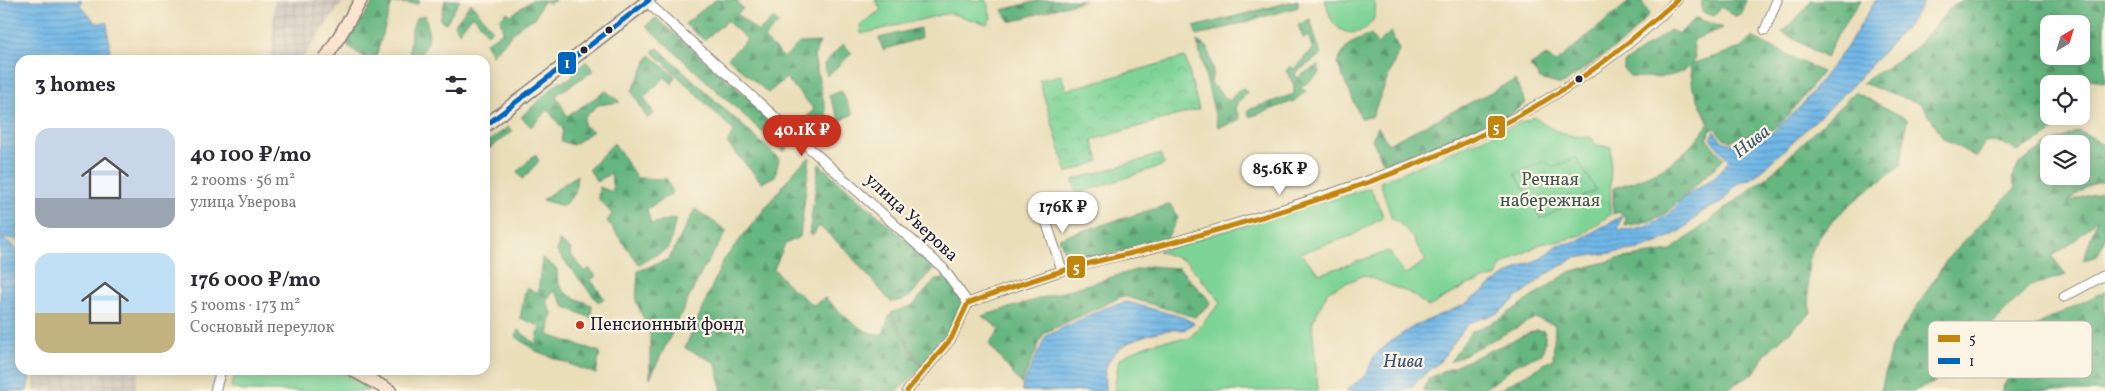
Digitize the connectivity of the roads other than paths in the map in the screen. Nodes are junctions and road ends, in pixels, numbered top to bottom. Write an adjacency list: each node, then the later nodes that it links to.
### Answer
1 (361, 0): 6 (main road)
2 (1677, 0): 9 (street)
3 (1777, 0): 5 (street)
4 (648, 1): 7 (main road); 12 (street, улица Уверова)
5 (1765, 30)
6 (328, 55)
7 (490, 122)
8 (1039, 213): 9 (street)
9 (1062, 270): 12 (street)
10 (2105, 275): 11 (street)
11 (2064, 297)
12 (968, 303): 18 (street)
13 (220, 375): 16 (street)
14 (359, 375): 15 (main road)
15 (375, 387): 17 (main road)
16 (215, 391)
17 (390, 391)
18 (907, 391)

